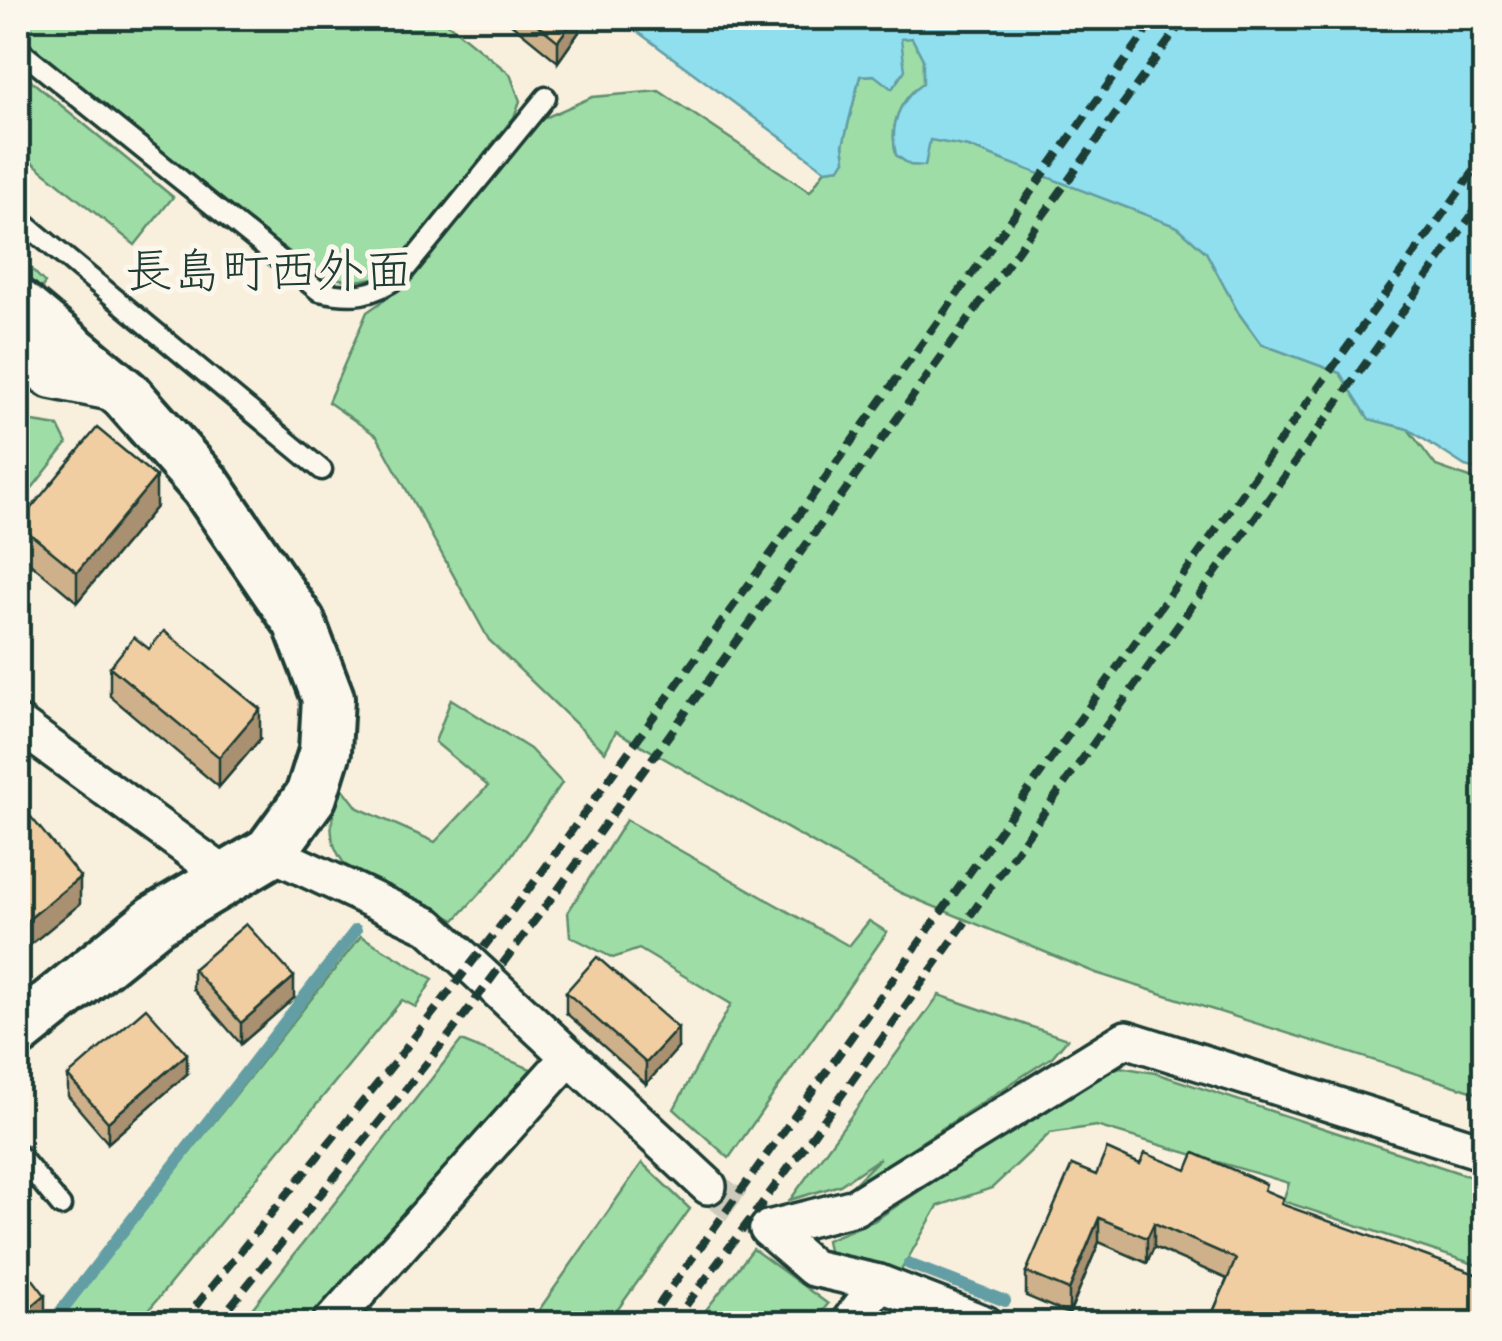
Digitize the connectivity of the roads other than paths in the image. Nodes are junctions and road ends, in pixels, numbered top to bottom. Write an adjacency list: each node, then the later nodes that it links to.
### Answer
1 (18, 49): 2 (lane)
2 (546, 97)
3 (18, 218): 7 (lane)
4 (18, 305): 6 (street)
5 (18, 354): 6 (street)
6 (126, 395): 9 (street)
7 (322, 470)
8 (18, 724): 10 (street)
9 (270, 852): 10 (street); 12 (street)
10 (226, 876): 11 (street)
11 (18, 1031)
12 (569, 1057): 15 (street); 18 (street)
13 (1484, 1152): 17 (street)
14 (18, 1154): 16 (lane)
15 (708, 1186)
16 (60, 1206)
17 (879, 1283): 19 (street); 20 (street)
18 (330, 1324)
19 (848, 1324)
20 (985, 1324)

